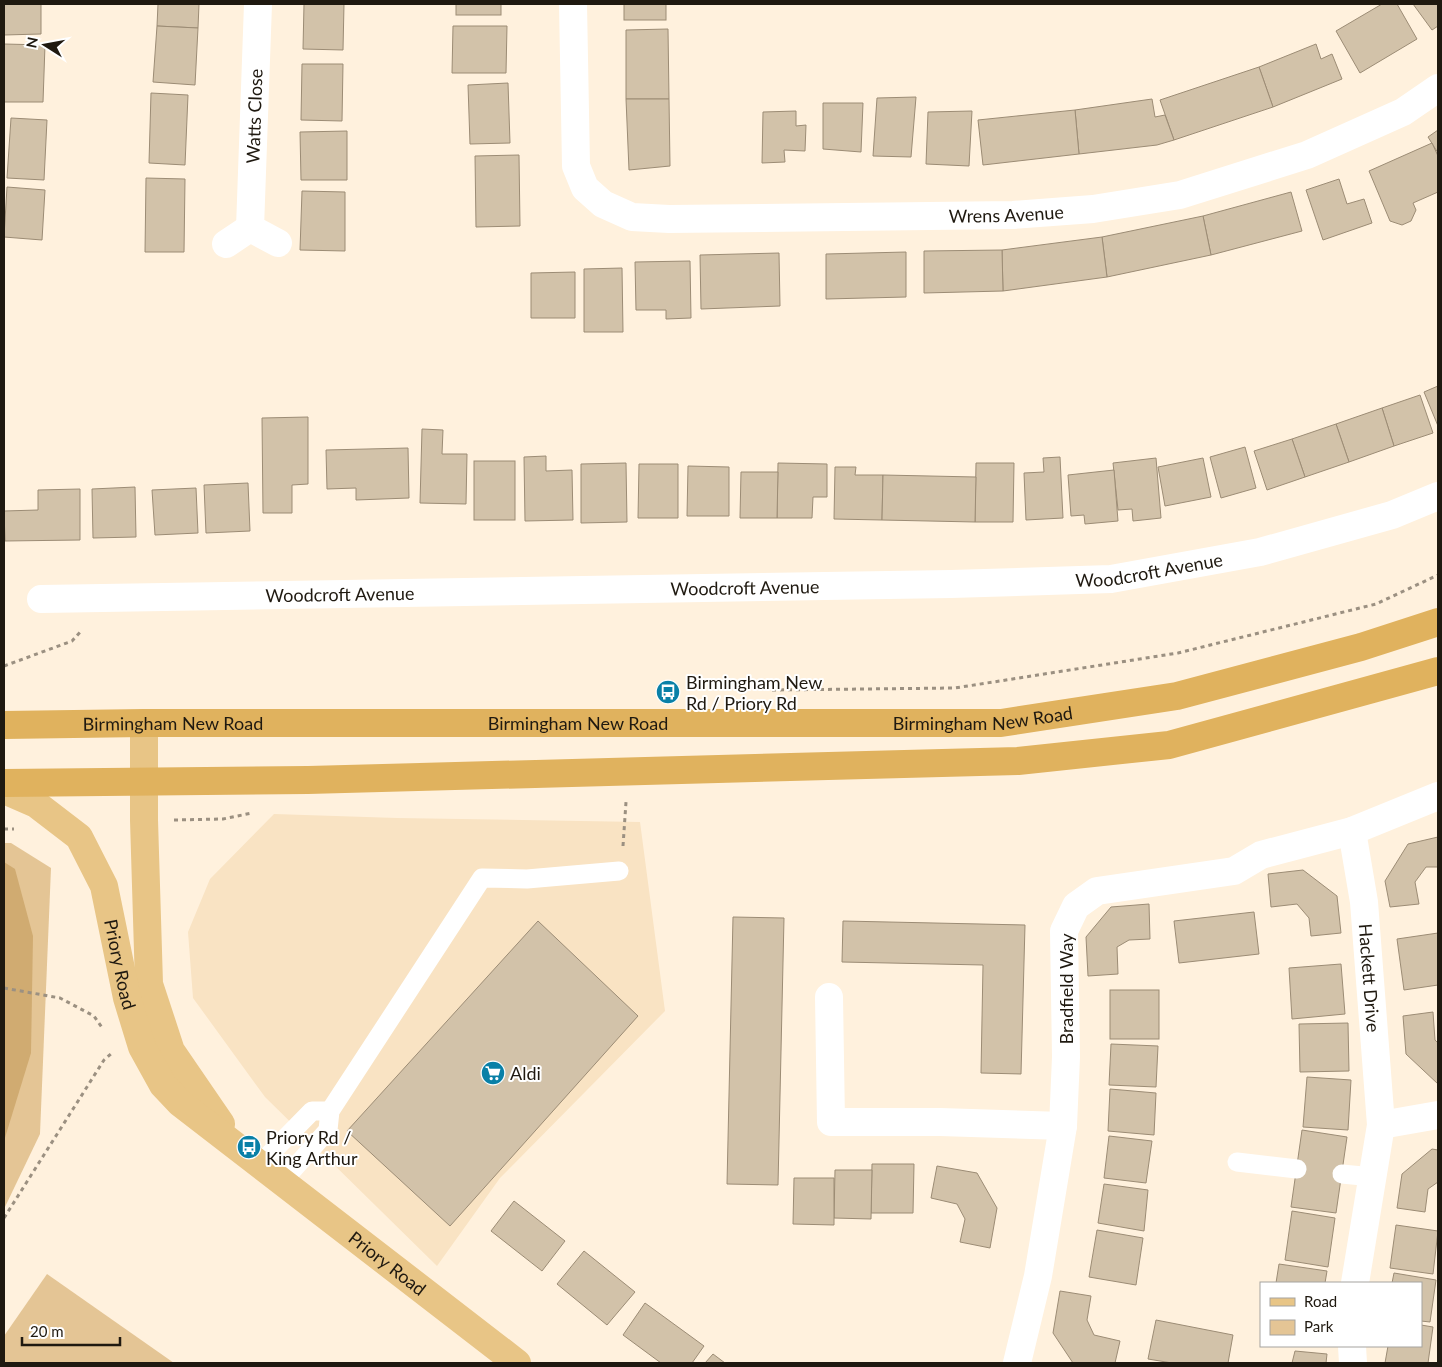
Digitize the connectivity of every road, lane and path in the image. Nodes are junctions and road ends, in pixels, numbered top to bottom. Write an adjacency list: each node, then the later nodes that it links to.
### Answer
1 (258, 4): 4 (street, Watts Close)
2 (573, 4): 3 (street, Wrens Avenue)
3 (1438, 88)
4 (250, 228): 5 (street); 6 (street)
5 (278, 243)
6 (226, 244)
7 (1438, 496): 9 (street, Woodcroft Avenue)
8 (1438, 575): 14 (path)
9 (110, 598): 10 (street, Woodcroft Avenue); 12 (path)
10 (41, 599)
11 (1438, 622): 15 (highway, Birmingham New Road)
12 (4, 666)
13 (1438, 671): 17 (highway)
14 (766, 690)
15 (144, 722): 16 (highway, Birmingham New Road); 17 (main road, Priory Road)
16 (4, 725)
17 (143, 781): 18 (highway); 33 (main road, Priory Road)
18 (4, 783)
19 (4, 790): 27 (main road, Priory Road)
20 (1438, 796): 22 (street, Bradfield Way)
21 (625, 818): 23 (path)
22 (1352, 831): 31 (street, Hackett Drive); 32 (street, Bradfield Way)
23 (625, 835)
24 (619, 872): 29 (lane)
25 (4, 988): 28 (path)
26 (830, 997): 32 (street)
27 (137, 1029): 33 (main road, Priory Road); 40 (path)
28 (105, 1032)
29 (330, 1111): 35 (lane); 39 (lane)
30 (1438, 1115): 31 (street)
31 (1381, 1125): 38 (street, Hackett Drive)
32 (1062, 1126): 44 (street, Bradfield Way)
33 (235, 1145): 35 (main road, Priory Road)
34 (1236, 1162): 36 (lane)
35 (260, 1164): 39 (main road, Priory Road)
36 (1297, 1169)
37 (1342, 1174): 38 (lane)
38 (1372, 1177): 41 (street, Hackett Drive)
39 (282, 1182): 43 (main road, Priory Road)
40 (4, 1218)
41 (1356, 1282)
42 (1352, 1347): 45 (street)
43 (517, 1363)
44 (1017, 1363)
45 (1353, 1363)

